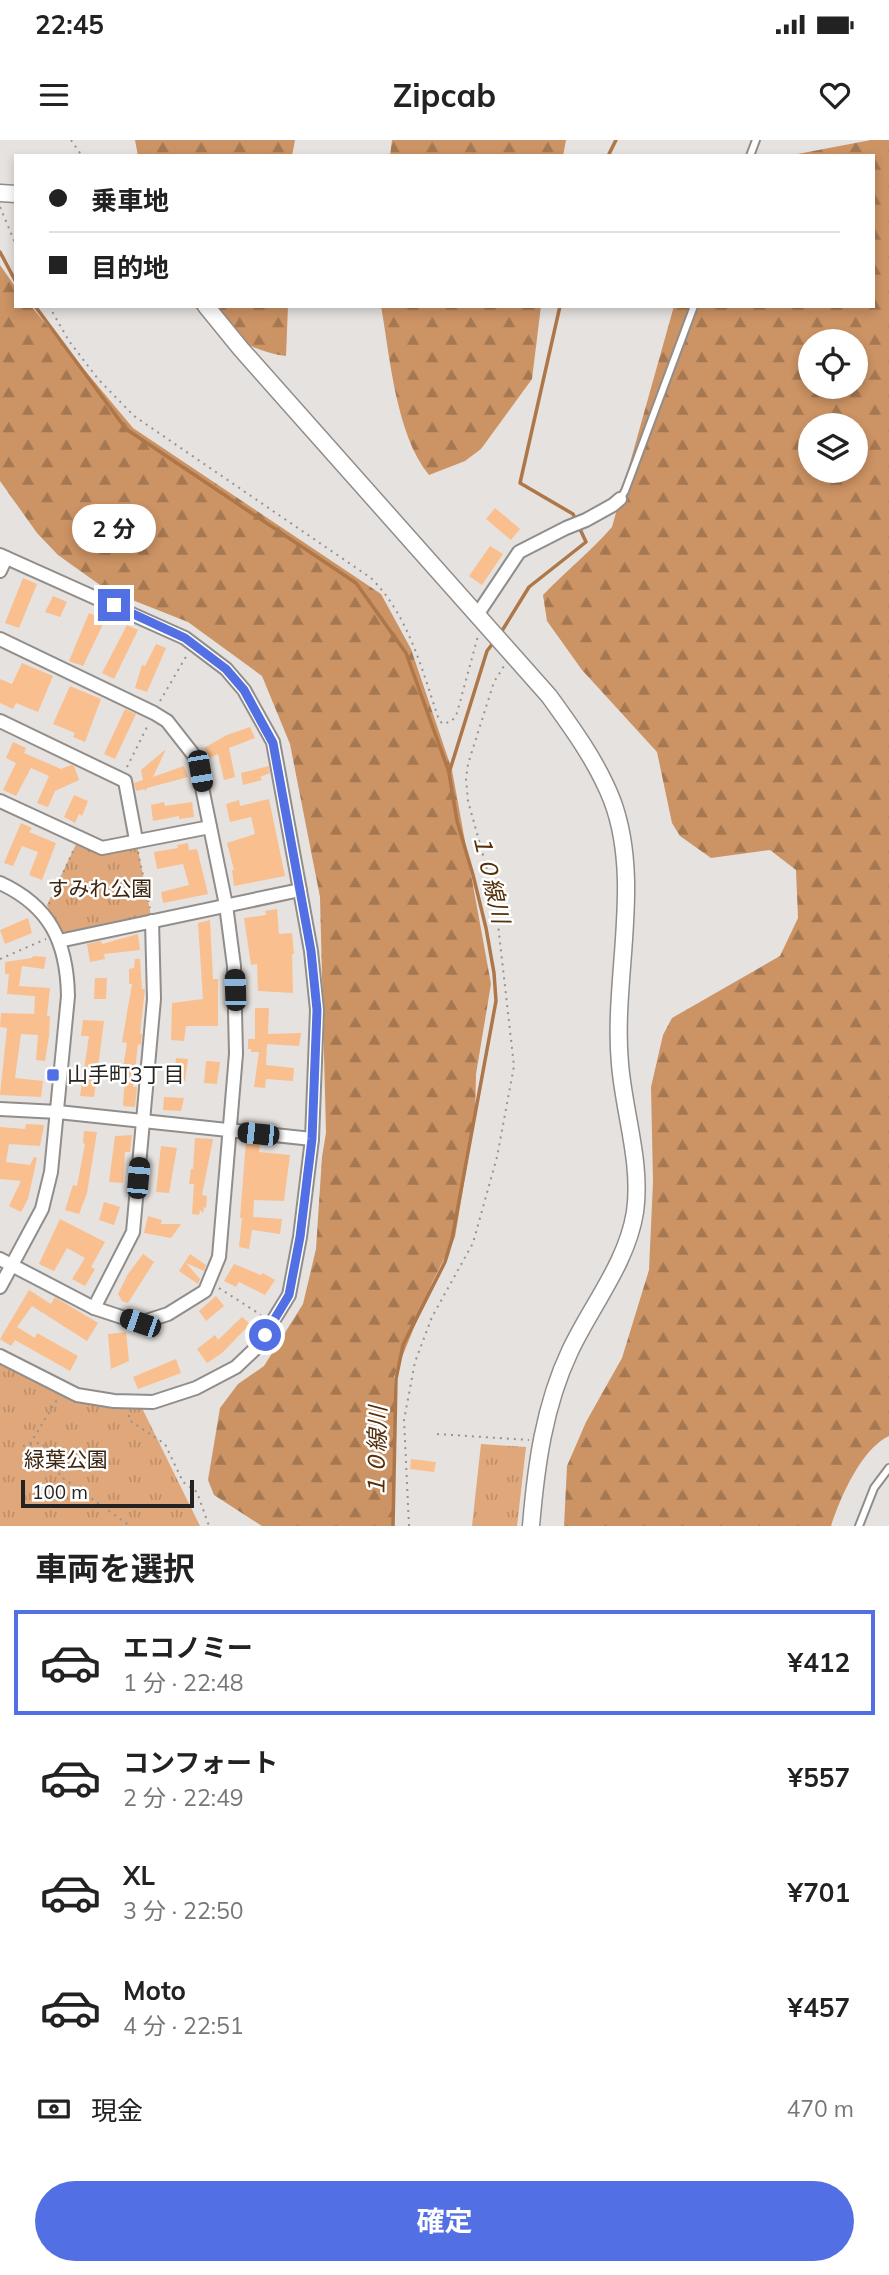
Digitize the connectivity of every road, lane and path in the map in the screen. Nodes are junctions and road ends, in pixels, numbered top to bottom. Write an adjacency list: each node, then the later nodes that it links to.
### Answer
1 (0, 206): 2 (path)
2 (14, 240)
3 (51, 308): 9 (path)
4 (208, 308): 9 (street)
5 (693, 308): 6 (lane)
6 (620, 499): 9 (street)
7 (3, 556): 8 (street); 18 (street)
8 (0, 571)
9 (483, 622): 11 (street)
10 (0, 639): 14 (street)
11 (510, 651): 38 (street); 44 (path)
12 (0, 721): 16 (street)
13 (0, 801): 15 (street)
14 (210, 827): 16 (street); 19 (street)
15 (79, 838): 16 (street); 20 (path)
16 (136, 841): 21 (path)
17 (0, 883): 20 (street)
18 (300, 890): 19 (street); 28 (street)
19 (226, 905): 21 (street); 27 (street)
20 (44, 914): 22 (street)
21 (152, 921): 22 (street); 26 (street)
22 (57, 937): 23 (path); 25 (street)
23 (0, 959)
24 (0, 1109): 25 (street)
25 (58, 1112): 26 (street); 29 (street)
26 (143, 1123): 27 (street); 32 (street)
27 (230, 1131): 28 (street); 30 (street)
28 (312, 1139): 33 (street)
29 (6, 1262): 31 (street); 32 (street)
30 (209, 1282): 32 (street); 33 (path)
31 (0, 1287)
32 (94, 1308)
33 (274, 1323): 34 (street)
34 (0, 1356)
35 (59, 1397): 39 (path)
36 (128, 1410): 43 (path)
37 (437, 1434): 38 (path)
38 (540, 1442): 45 (street)
39 (30, 1445): 40 (path); 42 (path)
40 (23, 1446)
41 (889, 1468): 46 (lane)
42 (130, 1526)
43 (209, 1526)
44 (409, 1526)
45 (531, 1526)
46 (859, 1526)

